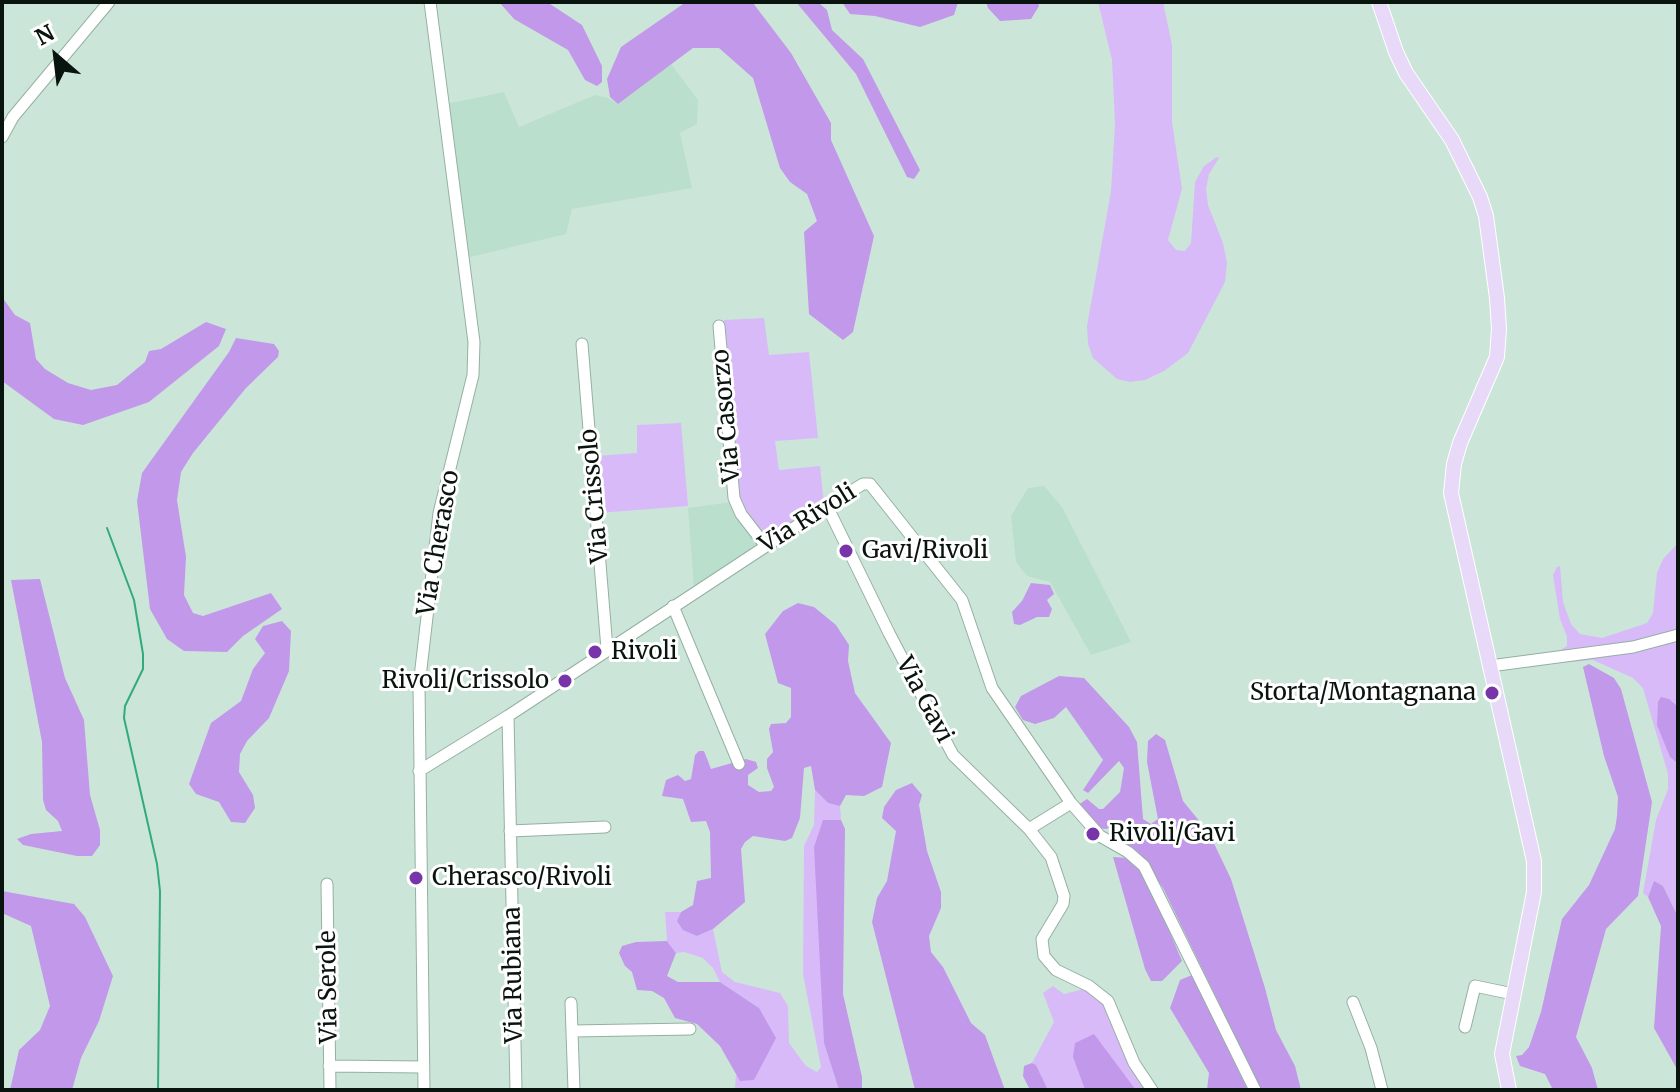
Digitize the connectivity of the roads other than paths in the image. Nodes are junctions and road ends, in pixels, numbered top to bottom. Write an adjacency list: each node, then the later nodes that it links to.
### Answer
1 (109, 2): 4 (street)
2 (430, 2): 15 (street, Via Cherasco)
3 (1379, 2): 12 (main road)
4 (2, 137)
5 (719, 326): 8 (street, Via Casorzo)
6 (582, 344): 11 (street, Via Crissolo)
7 (827, 506): 8 (street, Via Rivoli); 16 (street, Via Rivoli); 18 (street, Via Gavi)
8 (765, 545): 9 (street, Via Rivoli)
9 (673, 606): 11 (street, Via Rivoli); 14 (street)
10 (1678, 635): 12 (street)
11 (607, 649): 13 (street, Via Rivoli)
12 (1490, 666): 21 (main road)
13 (508, 716): 15 (street, Via Rivoli); 19 (street, Via Rubiana)
14 (739, 764)
15 (419, 771): 28 (street, Via Cherasco)
16 (1071, 803): 18 (street); 34 (street, Via Rivoli)
17 (605, 827): 19 (street)
18 (1029, 829): 33 (street, Via Gavi)
19 (510, 831): 31 (street, Via Rubiana)
20 (327, 884): 27 (street, Via Serole)
21 (1513, 994): 24 (street); 36 (main road)
22 (1353, 1002): 35 (street)
23 (571, 1003): 26 (street)
24 (1465, 1027)
25 (690, 1029): 26 (street)
26 (572, 1031): 32 (street)
27 (329, 1066): 28 (street); 29 (street, Via Serole)
28 (423, 1067): 30 (street, Via Cherasco)
29 (330, 1090)
30 (424, 1090)
31 (516, 1090)
32 (574, 1090)
33 (1152, 1090)
34 (1255, 1090)
35 (1382, 1090)
36 (1509, 1090)

